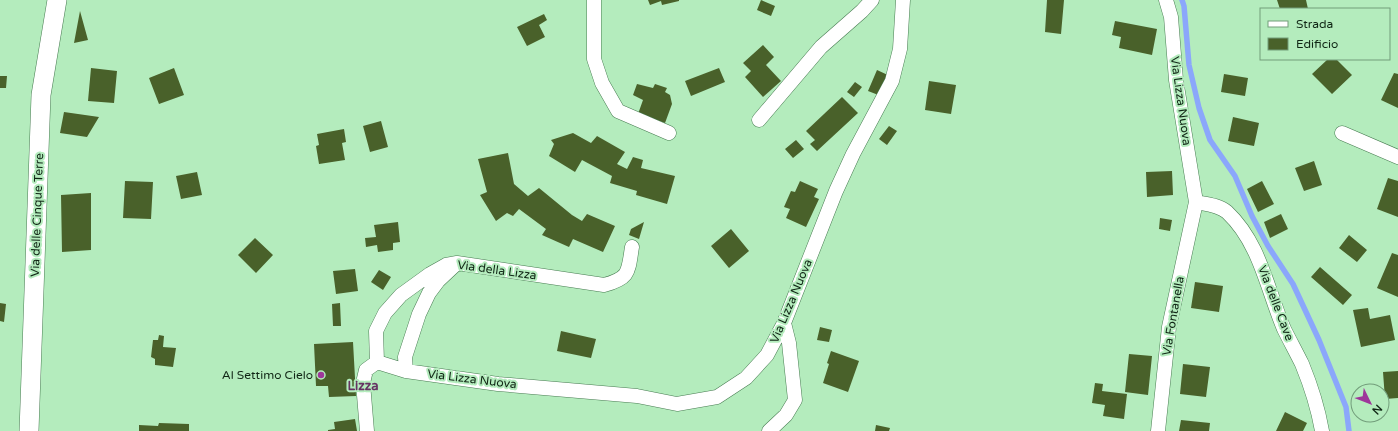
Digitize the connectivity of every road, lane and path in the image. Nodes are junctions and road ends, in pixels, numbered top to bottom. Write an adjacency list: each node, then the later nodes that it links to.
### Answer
1 (58, 0): 16 (main road, Via delle Cinque Terre)
2 (594, 0): 7 (street)
3 (872, 0): 6 (street)
4 (903, 0): 13 (street, Via Lizza Nuova)
5 (1166, 0): 10 (street, Via Lizza Nuova)
6 (760, 120)
7 (670, 133)
8 (1342, 133): 9 (street)
9 (1398, 157)
10 (1196, 202): 19 (street, Via Fontanella); 20 (street, Via delle Cave)
11 (632, 247): 12 (street, Via della Lizza)
12 (457, 263): 14 (street, Via della Lizza); 15 (street)
13 (784, 323): 15 (street, Via Lizza Nuova); 18 (street)
14 (377, 362): 15 (street, Via Lizza Nuova); 17 (street)
15 (406, 371)
16 (29, 431)
17 (367, 431)
18 (768, 431)
19 (1158, 431)
20 (1322, 431)

